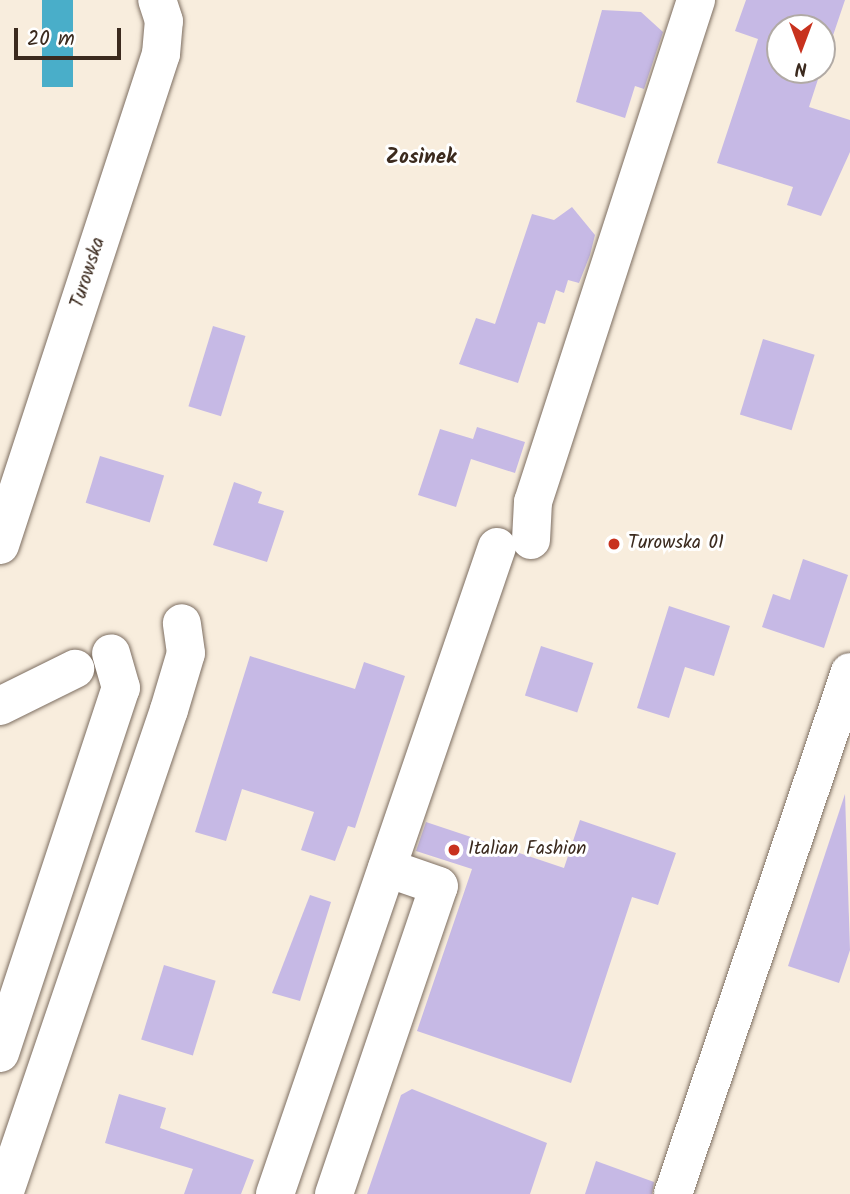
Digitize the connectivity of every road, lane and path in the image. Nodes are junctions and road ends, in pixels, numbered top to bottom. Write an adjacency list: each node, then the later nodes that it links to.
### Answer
1 (157, 0): 3 (street, Turowska)
2 (696, 0): 9 (street)
3 (0, 545)
4 (182, 623): 11 (street)
5 (111, 653): 10 (street)
6 (75, 669): 8 (street)
7 (850, 672): 14 (street)
8 (0, 706)
9 (387, 867): 12 (street); 13 (street)
10 (0, 1053)
11 (4, 1194)
12 (275, 1194)
13 (334, 1194)
14 (673, 1194)

